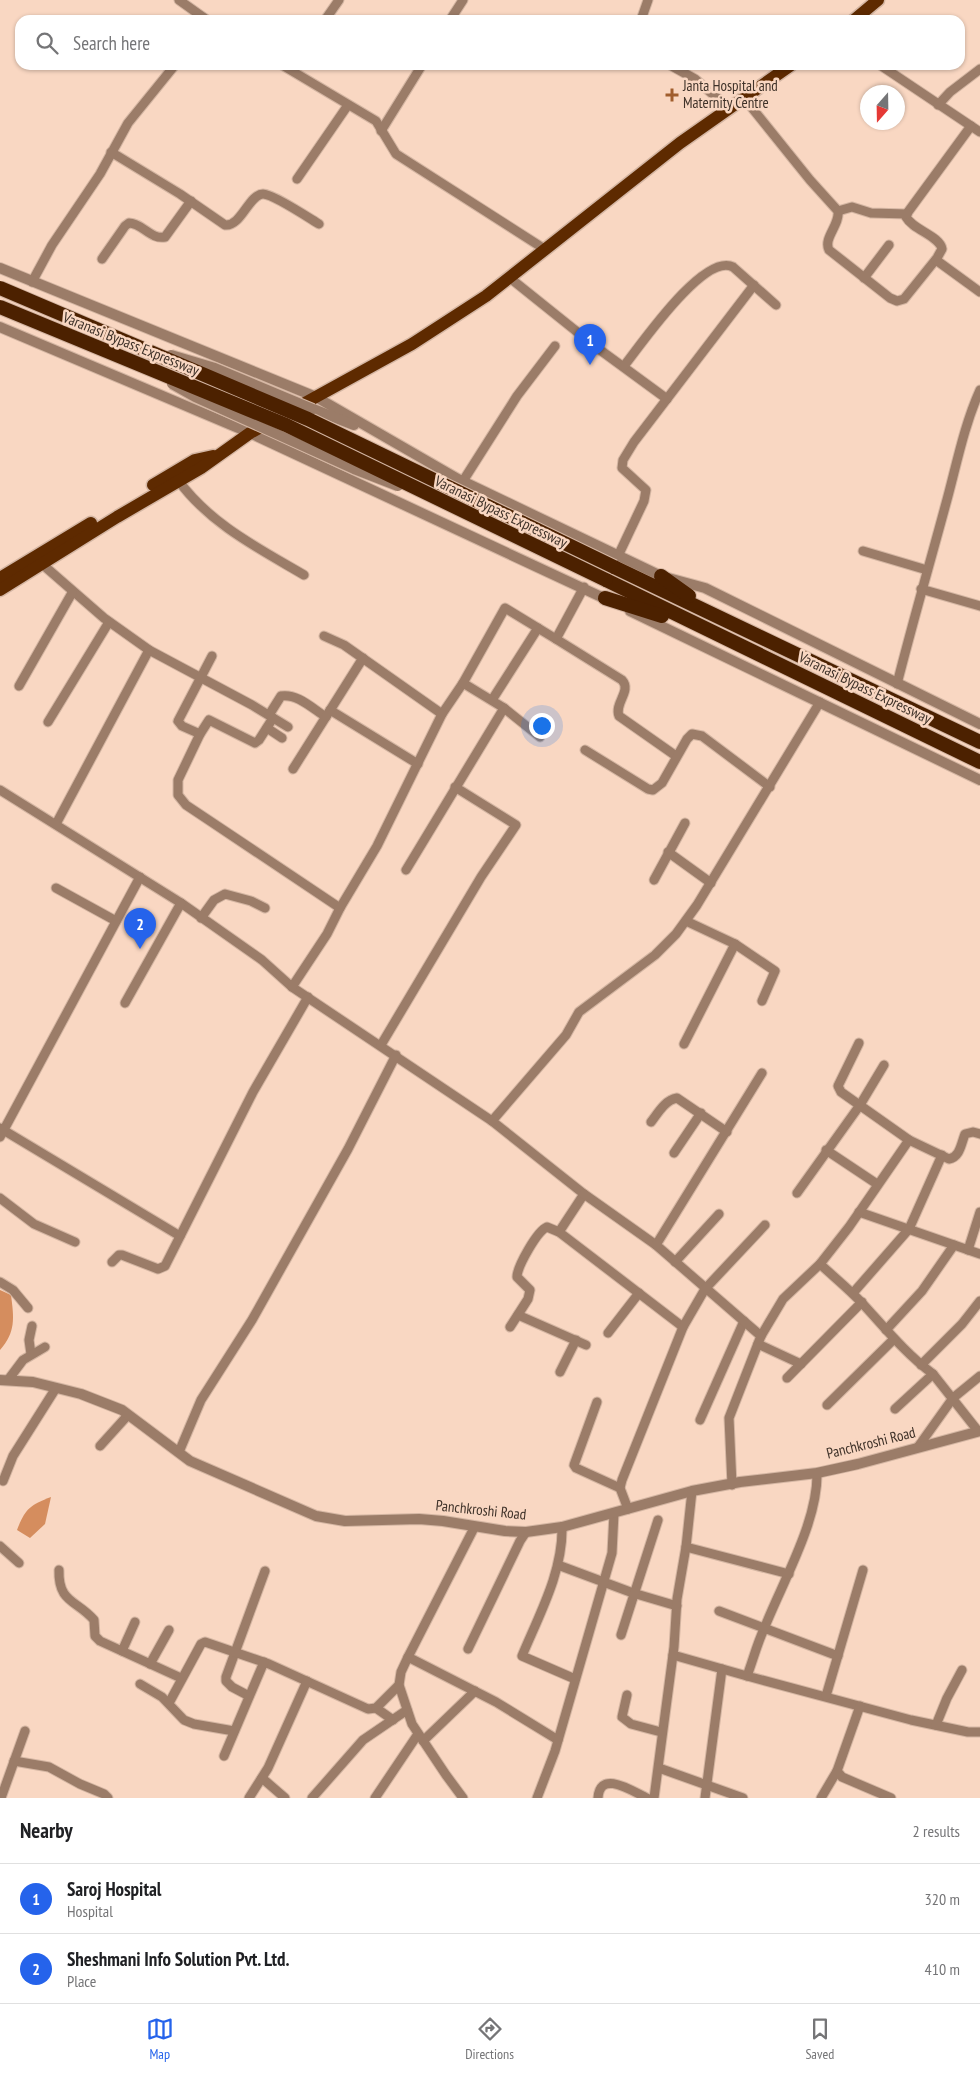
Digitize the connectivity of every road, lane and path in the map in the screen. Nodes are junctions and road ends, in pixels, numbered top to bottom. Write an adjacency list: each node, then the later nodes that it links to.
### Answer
1 (179, 0): 6 (street)
2 (339, 0): 7 (street)
3 (463, 0): 8 (street)
4 (648, 0): 9 (street)
5 (878, 0): 10 (main road)
6 (199, 15)
7 (328, 15)
8 (453, 15)
9 (643, 15)
10 (860, 15)
11 (980, 69): 20 (street)
12 (171, 70): 25 (street)
13 (298, 70): 19 (street)
14 (419, 70): 23 (street)
15 (679, 70): 21 (street)
16 (784, 70): 18 (main road)
17 (887, 70): 20 (street)
18 (744, 98): 21 (main road); 28 (street)
19 (348, 104): 23 (street); 26 (street)
20 (938, 105): 22 (street)
21 (729, 108): 32 (main road)
22 (971, 126): 24 (street); 29 (street)
23 (382, 131): 32 (street)
24 (980, 132)
25 (111, 152): 27 (street); 38 (street)
26 (297, 179)
27 (191, 202): 30 (street); 33 (street)
28 (838, 211): 29 (street); 37 (street)
29 (907, 214): 34 (street)
30 (319, 224)
31 (889, 245): 37 (street)
32 (546, 250): 36 (main road)
33 (102, 260)
34 (936, 260): 37 (street); 41 (street)
35 (0, 268): 38 (street)
36 (510, 278): 47 (street); 50 (main road)
37 (864, 278)
38 (32, 282): 50 (street)
39 (754, 285): 42 (street); 47 (street); 49 (street)
40 (0, 288): 45 (highway, Varanasi Bypass Expressway, bridge)
41 (980, 292)
42 (776, 305)
43 (0, 307): 72 (highway, Varanasi Bypass Expressway, bridge)
44 (0, 327): 51 (street)
45 (117, 338): 50 (street, bridge); 56 (highway, Varanasi Bypass Expressway, bridge)
46 (555, 346): 54 (street)
47 (624, 366): 49 (street)
48 (980, 390): 58 (street)
49 (667, 399): 56 (street)
50 (314, 403): 51 (main road); 54 (street)
51 (250, 433): 52 (main road); 62 (street)
52 (218, 455): 53 (main road); 61 (main road)
53 (178, 480): 57 (main road); 59 (street)
54 (463, 482): 56 (street)
55 (862, 551): 58 (street)
56 (616, 561): 60 (street); 68 (highway, Varanasi Bypass Expressway)
57 (42, 564): 64 (main road); 65 (street)
58 (927, 570): 63 (street)
59 (304, 576)
60 (661, 576): 68 (highway); 79 (street)
61 (0, 578)
62 (584, 588): 66 (street); 73 (street)
63 (921, 589): 67 (street); 79 (street)
64 (0, 590)
65 (72, 593): 69 (street); 80 (street)
66 (605, 598): 72 (highway); 82 (street)
67 (980, 606)
68 (719, 617): 94 (highway, Varanasi Bypass Expressway)
69 (108, 622): 74 (street); 87 (street)
70 (538, 628): 73 (street); 78 (street); 81 (street)
71 (324, 636): 76 (street)
72 (720, 636): 97 (highway, Varanasi Bypass Expressway)
73 (556, 639): 96 (street)
74 (150, 650): 77 (street); 105 (street)
75 (212, 656): 77 (street)
76 (364, 658): 84 (street); 85 (street)
77 (200, 679): 86 (street); 91 (street)
78 (463, 683): 81 (street); 85 (street)
79 (897, 684): 88 (street)
80 (19, 686)
81 (492, 700): 83 (street)
82 (820, 702): 100 (street); 101 (street)
83 (504, 708): 92 (street); 102 (street)
84 (328, 714): 86 (street); 98 (street); 99 (street)
85 (442, 714): 98 (street)
86 (271, 717): 89 (street); 90 (street)
87 (48, 722)
88 (980, 724)
89 (267, 728): 91 (street); 93 (street)
90 (288, 728)
91 (200, 734): 114 (street)
92 (540, 736)
93 (282, 738)
94 (980, 742)
95 (585, 750): 96 (street)
96 (676, 756): 101 (street)
97 (980, 762)
98 (418, 764): 114 (street)
99 (293, 769)
100 (980, 780)
101 (770, 786): 110 (street)
102 (455, 787): 107 (street); 125 (street)
103 (0, 790): 105 (street)
104 (685, 823): 106 (street)
105 (56, 824): 108 (street)
106 (668, 852): 109 (street); 110 (street)
107 (406, 870)
108 (140, 877): 112 (street); 116 (street)
109 (654, 880)
110 (711, 883): 117 (street)
111 (56, 888): 116 (street)
112 (180, 904): 115 (street); 122 (street)
113 (265, 908): 115 (street)
114 (340, 908): 119 (street)
115 (201, 918): 119 (street)
116 (116, 921): 133 (street)
117 (686, 921): 118 (street); 131 (street)
118 (735, 944): 121 (street); 124 (street)
119 (292, 987): 120 (street)
120 (308, 997): 125 (street); 150 (street)
121 (762, 1001)
122 (124, 1003)
123 (859, 1043): 129 (street)
124 (684, 1044)
125 (381, 1045): 126 (street)
126 (396, 1055): 131 (street); 196 (street)
127 (884, 1065): 129 (street)
128 (762, 1073): 134 (street)
129 (860, 1105): 136 (street); 137 (street)
130 (700, 1113): 132 (street); 134 (street); 138 (street)
131 (492, 1121): 142 (street)
132 (651, 1122)
133 (1, 1132): 150 (street)
134 (727, 1132): 153 (street)
135 (980, 1134): 139 (street)
136 (908, 1140): 139 (street); 140 (street)
137 (826, 1150): 140 (street); 141 (street)
138 (674, 1153)
139 (942, 1155): 148 (street)
140 (877, 1184): 144 (street)
141 (797, 1193)
142 (584, 1194): 149 (street); 153 (street)
143 (0, 1198): 151 (street)
144 (859, 1212): 148 (street); 158 (street)
145 (980, 1212): 154 (street)
146 (719, 1214): 157 (street)
147 (765, 1225): 160 (street)
148 (909, 1230): 152 (street); 162 (street)
149 (559, 1232): 161 (street); 166 (street)
150 (180, 1236): 156 (street)
151 (75, 1242)
152 (954, 1245): 154 (street); 171 (street)
153 (656, 1246): 157 (street)
154 (968, 1250): 155 (street)
155 (980, 1254)
156 (112, 1262)
157 (675, 1262): 160 (street)
158 (820, 1264): 162 (street); 175 (street)
159 (0, 1282): 165 (street)
160 (705, 1289): 167 (street); 170 (street)
161 (639, 1293): 170 (street); 172 (street)
162 (853, 1293): 164 (street)
163 (980, 1301): 180 (street)
164 (862, 1302): 171 (street); 179 (street)
165 (28, 1308)
166 (518, 1315): 169 (street); 174 (street)
167 (744, 1321): 175 (street); 192 (street)
168 (32, 1326): 178 (street)
169 (510, 1327)
170 (683, 1327): 200 (street)
171 (886, 1330): 173 (street)
172 (608, 1333)
173 (894, 1339): 180 (street); 189 (street)
174 (576, 1340): 176 (street); 181 (street)
175 (760, 1340): 179 (street); 199 (street)
176 (586, 1345)
177 (45, 1347): 178 (street)
178 (31, 1354): 185 (street)
179 (801, 1364): 184 (street)
180 (921, 1365): 182 (street)
181 (560, 1372)
182 (933, 1374): 187 (street); 190 (street)
183 (980, 1376): 187 (street)
184 (787, 1378)
185 (4, 1380): 186 (street, Panchkroshi Road)
186 (56, 1388): 191 (street, Panchkroshi Road); 198 (street)
187 (953, 1398): 193 (street); 195 (street)
188 (596, 1402): 200 (street)
189 (827, 1405)
190 (895, 1409)
191 (128, 1415): 194 (street); 196 (street, Panchkroshi Road)
192 (700, 1420)
193 (979, 1431): 195 (street, Panchkroshi Road)
194 (100, 1446)
195 (918, 1447): 197 (street, Panchkroshi Road)
196 (179, 1452): 206 (street, Panchkroshi Road)
197 (817, 1473): 199 (street, Panchkroshi Road); 215 (street)
198 (4, 1481)
199 (732, 1485): 201 (street, Panchkroshi Road)
200 (620, 1488): 202 (street)
201 (692, 1491): 202 (street, Panchkroshi Road); 209 (street)
202 (628, 1509): 203 (street, Panchkroshi Road)
203 (614, 1513): 205 (street, Panchkroshi Road); 216 (street)
204 (658, 1520): 217 (street)
205 (562, 1527): 207 (street, Panchkroshi Road); 211 (street)
206 (474, 1528): 207 (street, Panchkroshi Road); 229 (street)
207 (526, 1532): 224 (street)
208 (0, 1546): 210 (street)
209 (686, 1547): 215 (street); 218 (street)
210 (19, 1563)
211 (558, 1565): 216 (street); 236 (street)
212 (59, 1570): 225 (street)
213 (863, 1570): 228 (street)
214 (265, 1571): 226 (street)
215 (788, 1574): 221 (street)
216 (604, 1582): 217 (street); 236 (street)
217 (633, 1594): 218 (street); 223 (street)
218 (676, 1606): 227 (street)
219 (719, 1611): 221 (street)
220 (135, 1622): 225 (street)
221 (764, 1628): 228 (street); 234 (street)
222 (169, 1630): 231 (street)
223 (621, 1635)
224 (468, 1649)
225 (122, 1651): 231 (street)
226 (235, 1652): 230 (street); 235 (street); 242 (street)
227 (673, 1654): 232 (street); 252 (street)
228 (838, 1656): 243 (street)
229 (408, 1657): 239 (street); 240 (street)
230 (264, 1662): 237 (street); 242 (street)
231 (150, 1664): 235 (street)
232 (722, 1669): 234 (street); 261 (street)
233 (962, 1670): 249 (street)
234 (747, 1676): 243 (street)
235 (181, 1678): 244 (street)
236 (575, 1679): 255 (street)
237 (307, 1681): 246 (street); 260 (street)
238 (140, 1684): 244 (street)
239 (399, 1685): 246 (street); 247 (street)
240 (475, 1691): 254 (street); 255 (street)
241 (627, 1695): 252 (street)
242 (249, 1696): 251 (street)
243 (826, 1696): 245 (street)
244 (168, 1703): 251 (street)
245 (860, 1706): 249 (street); 259 (street)
246 (376, 1708): 248 (street)
247 (407, 1710): 248 (street); 254 (street)
248 (393, 1720): 266 (street)
249 (936, 1725): 253 (street)
250 (25, 1731): 257 (street)
251 (234, 1731): 256 (street)
252 (661, 1732): 258 (street)
253 (980, 1732)
254 (421, 1737): 267 (street); 268 (street)
255 (558, 1740): 269 (street)
256 (224, 1756)
257 (14, 1761): 262 (street); 263 (street)
258 (659, 1768): 261 (street); 272 (street)
259 (837, 1772): 275 (street); 276 (street)
260 (262, 1778): 264 (street); 265 (street)
261 (708, 1786): 273 (street); 274 (street)
262 (1, 1798)
263 (108, 1798)
264 (250, 1798)
265 (286, 1798)
266 (312, 1798)
267 (375, 1798)
268 (464, 1798)
269 (536, 1798)
270 (598, 1798): 271 (street)
271 (647, 1798)
272 (654, 1798)
273 (705, 1798)
274 (743, 1798)
275 (821, 1798)
276 (891, 1798)

